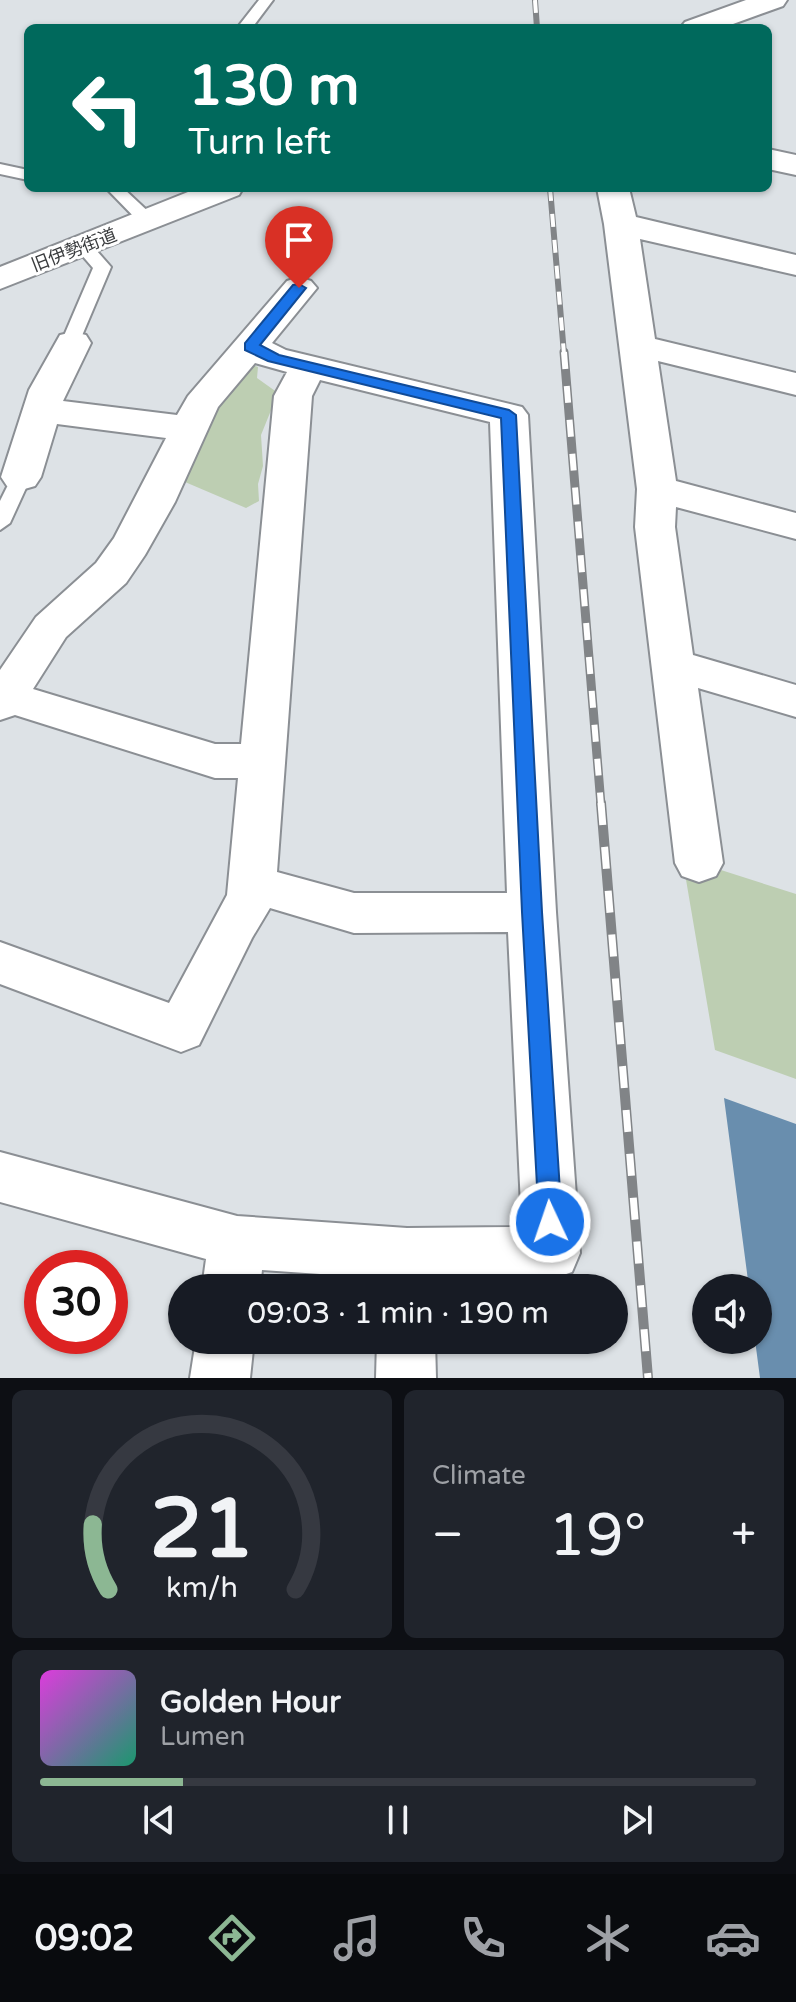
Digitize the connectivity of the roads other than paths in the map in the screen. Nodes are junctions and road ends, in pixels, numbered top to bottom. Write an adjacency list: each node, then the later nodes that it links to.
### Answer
1 (266, 0): 3 (lane)
2 (773, 0): 4 (street)
3 (247, 24)
4 (706, 24)
5 (772, 160): 6 (street)
6 (796, 165)
7 (0, 169): 8 (lane)
8 (24, 174)
9 (116, 192): 12 (lane)
10 (217, 192): 12 (street, 旧伊勢街道)
11 (617, 206): 14 (street); 18 (street)
12 (148, 221): 13 (street, 旧伊勢街道)
13 (83, 246): 15 (street, 旧伊勢街道); 17 (lane)
14 (796, 265)
15 (0, 279)
16 (299, 288): 19 (street)
17 (73, 343): 22 (street)
18 (636, 345): 21 (street); 25 (street)
19 (251, 347): 20 (street); 23 (street)
20 (309, 366): 31 (street); 34 (street)
21 (796, 384)
22 (42, 410): 23 (street); 24 (street)
23 (190, 429): 29 (street)
24 (21, 477): 26 (lane)
25 (657, 489): 27 (street); 28 (street)
26 (0, 523)
27 (796, 526)
28 (674, 665): 30 (street); 32 (street)
29 (3, 700): 31 (street)
30 (796, 701)
31 (262, 761): 33 (street)
32 (699, 863)
33 (252, 884): 34 (street); 35 (street)
34 (532, 912): 38 (street)
35 (0, 963)
36 (0, 1177): 37 (street)
37 (234, 1265): 38 (street)
38 (407, 1271)
39 (223, 1354): 41 (street)
40 (406, 1354): 42 (street)
41 (220, 1378)
42 (406, 1378)

